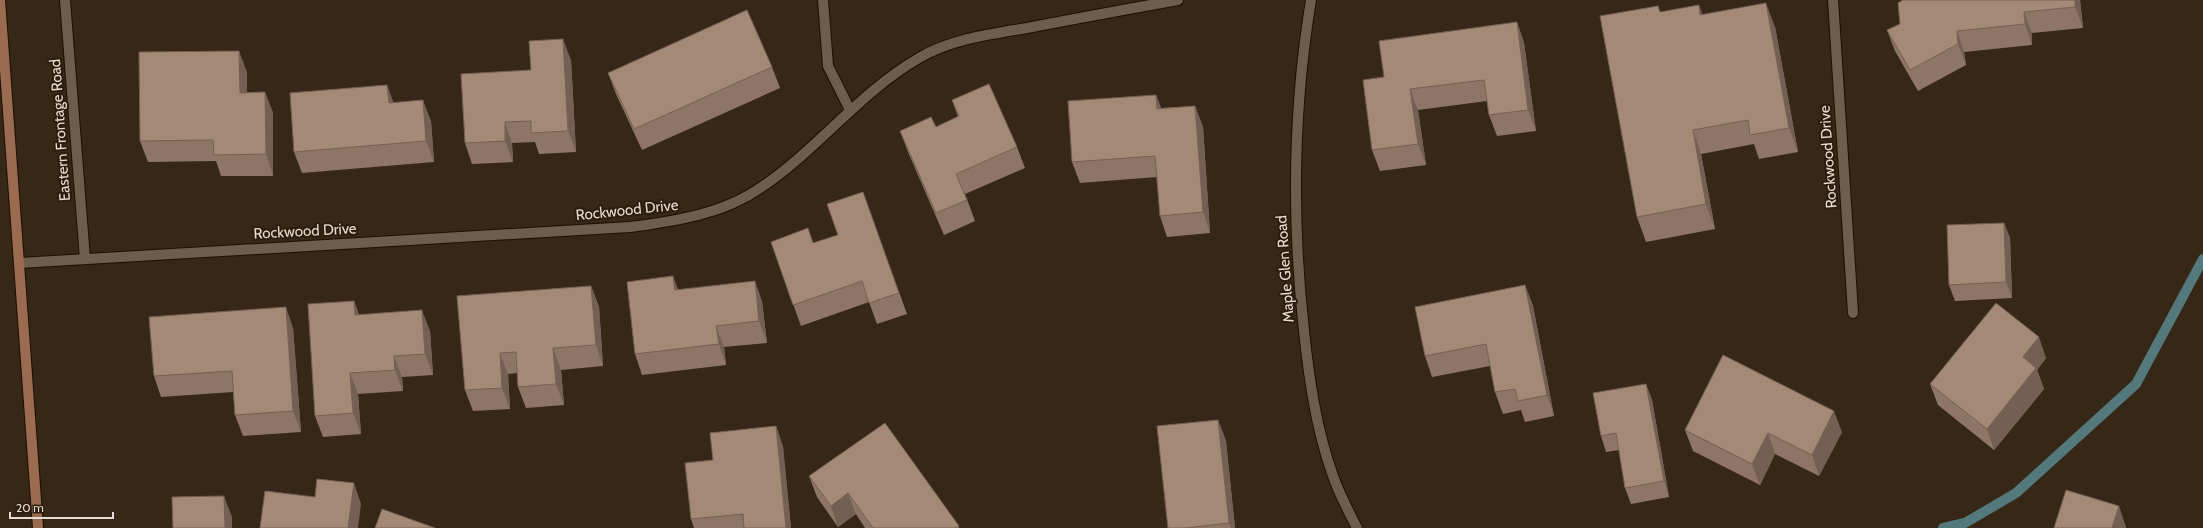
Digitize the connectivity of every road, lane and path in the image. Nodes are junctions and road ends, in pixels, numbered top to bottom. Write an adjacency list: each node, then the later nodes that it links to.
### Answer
1 (0, 0): 9 (main road)
2 (65, 0): 8 (street, Eastern Frontage Road)
3 (823, 0): 7 (street)
4 (1178, 0): 7 (street, Rockwood Drive)
5 (1311, 0): 12 (street, Maple Glen Road)
6 (1832, 0): 10 (street, Rockwood Drive)
7 (850, 110): 8 (street, Rockwood Drive)
8 (86, 258): 9 (street, Rockwood Drive)
9 (19, 263): 11 (main road)
10 (1853, 313)
11 (38, 528)
12 (1357, 528)

